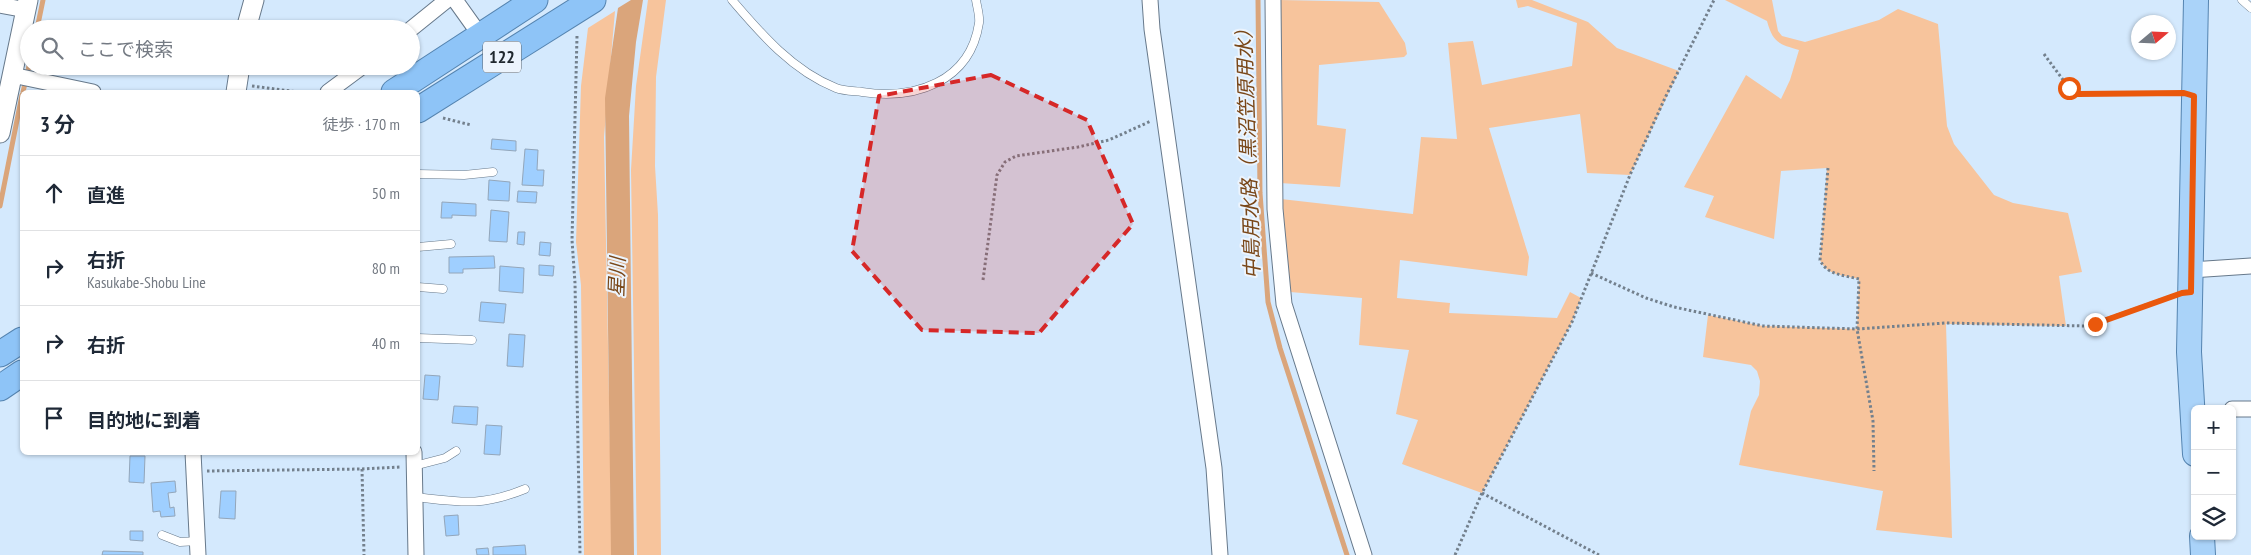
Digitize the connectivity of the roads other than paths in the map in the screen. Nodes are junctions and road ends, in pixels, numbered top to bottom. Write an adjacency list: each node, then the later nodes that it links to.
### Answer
1 (254, 0): 16 (street)
2 (447, 0): 17 (street)
3 (455, 0): 18 (street)
4 (535, 0): 18 (highway, 122)
5 (732, 0): 6 (lane)
6 (976, 0)
7 (1150, 0): 56 (street)
8 (1273, 0): 57 (street)
9 (2196, 0): 35 (main road)
10 (2242, 0): 14 (lane)
11 (582, 1): 27 (highway); 28 (highway, 122)
12 (0, 4): 13 (street)
13 (27, 5): 15 (street)
14 (2251, 8)
15 (24, 20)
16 (248, 20)
17 (420, 22)
18 (480, 35): 23 (highway, 122)
19 (20, 38): 20 (street)
20 (12, 75): 24 (street); 29 (street)
21 (351, 75): 25 (street)
22 (420, 75): 26 (highway, 122)
23 (420, 75)
24 (83, 90)
25 (331, 90)
26 (397, 90)
27 (420, 92)
28 (420, 109)
29 (0, 133)
30 (493, 172): 31 (lane)
31 (420, 174)
32 (451, 244): 33 (lane)
33 (420, 247)
34 (2251, 266): 35 (street)
35 (2191, 281): 44 (main road)
36 (420, 287): 37 (lane)
37 (443, 289)
38 (420, 338): 39 (lane)
39 (472, 340)
40 (20, 341): 41 (highway)
41 (0, 354)
42 (20, 374): 43 (highway)
43 (0, 388)
44 (2193, 405)
45 (2236, 409): 46 (street)
46 (2251, 409)
47 (456, 451): 49 (lane)
48 (193, 455): 54 (street)
49 (414, 459): 51 (street)
50 (525, 489): 51 (lane)
51 (415, 497): 55 (street)
52 (162, 535): 54 (lane)
53 (2202, 540): 58 (main road)
54 (198, 548)
55 (416, 555)
56 (1220, 555)
57 (1364, 555)
58 (2203, 555)

